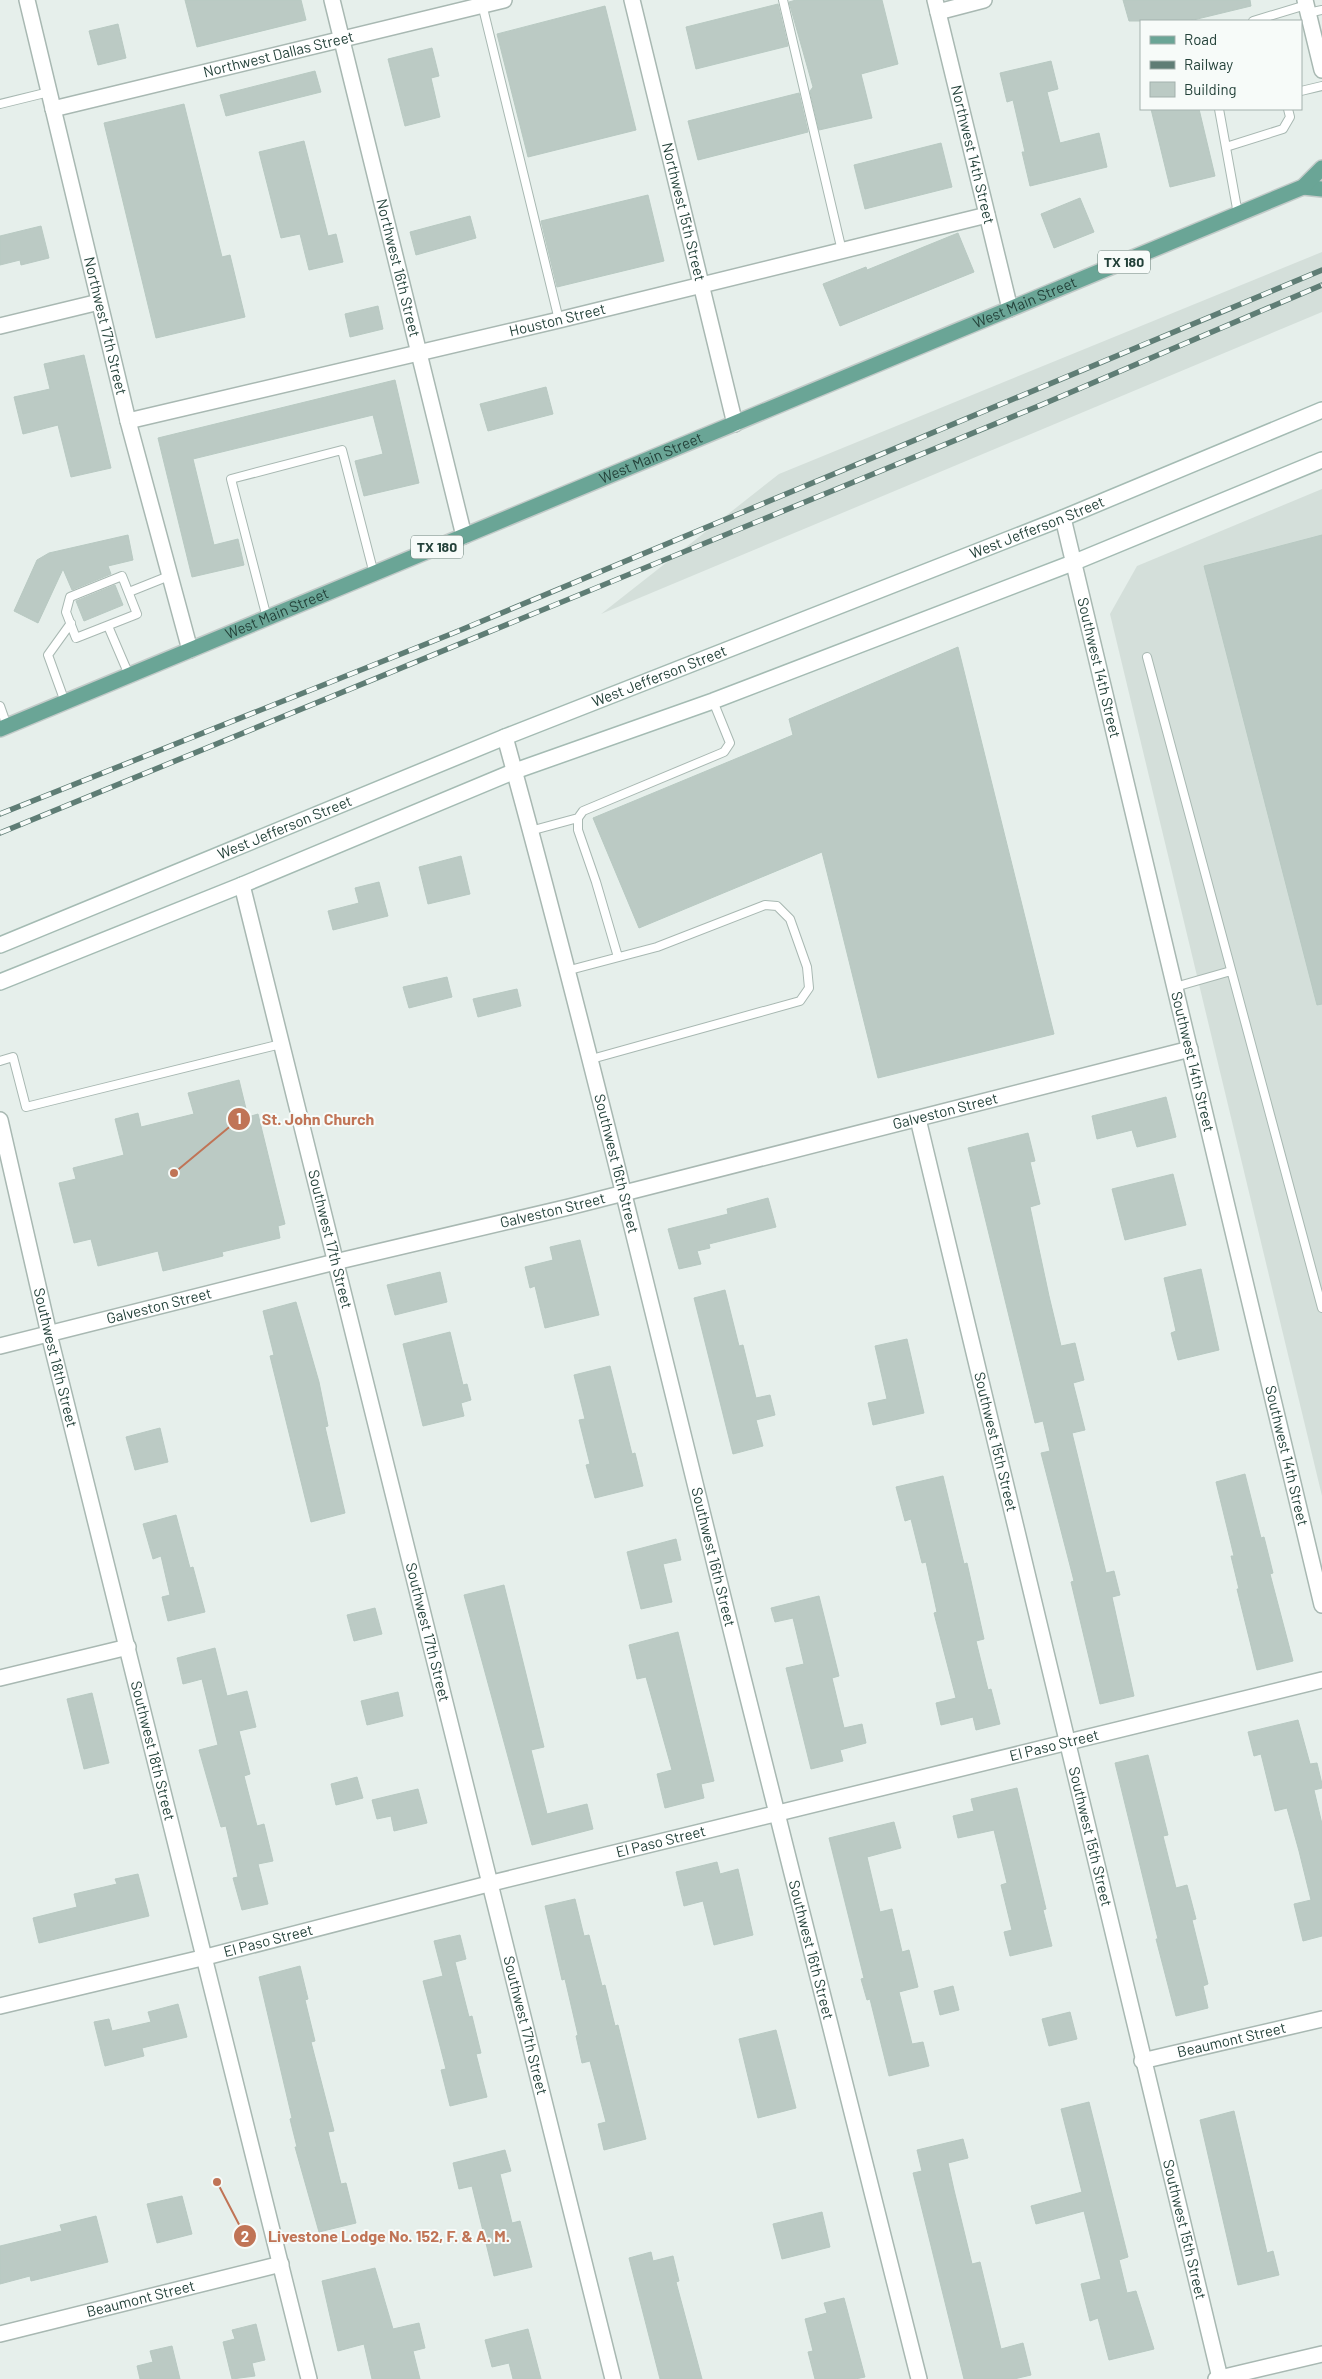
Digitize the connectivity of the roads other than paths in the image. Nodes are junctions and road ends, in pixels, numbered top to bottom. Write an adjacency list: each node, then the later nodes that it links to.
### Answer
1 (27, 0): 15 (street, Northwest 17th Street)
2 (332, 0): 11 (street, Northwest 16th Street)
3 (504, 0): 7 (street, Northwest Dallas Street)
4 (632, 0): 27 (street, Northwest 15th Street)
5 (783, 0): 26 (lane)
6 (984, 0): 8 (street)
7 (481, 3): 11 (street, Northwest Dallas Street); 30 (lane)
8 (936, 6): 25 (street, Northwest 14th Street)
9 (1310, 7): 10 (lane); 12 (street)
10 (1268, 19)
11 (342, 39): 17 (street, Northwest Dallas Street); 32 (street, Northwest 16th Street)
12 (1322, 70)
13 (1322, 86): 14 (lane)
14 (1302, 91)
15 (49, 92): 16 (lane); 17 (street, Northwest 17th Street)
16 (0, 104)
17 (53, 109): 28 (street, Northwest 17th Street)
18 (1219, 110): 20 (lane)
19 (1288, 110): 20 (lane)
20 (1226, 147): 24 (lane)
21 (1322, 168): 22 (main road, West Main Street / TX 180)
22 (1303, 187): 23 (main road, West Main Street / TX 180); 24 (main road, West Main Street / TX 180)
23 (1322, 189)
24 (1238, 214): 29 (main road, West Main Street / TX 180)
25 (987, 215): 26 (street, Houston Street); 29 (street, Northwest 14th Street)
26 (842, 251): 27 (street, Houston Street)
27 (703, 286): 30 (street, Houston Street); 35 (street, Northwest 15th Street)
28 (100, 302): 31 (street); 34 (street, Northwest 17th Street)
29 (1010, 309): 35 (main road, West Main Street / TX 180)
30 (559, 320): 32 (street, Houston Street)
31 (0, 326)
32 (419, 354): 34 (street, Houston Street); 38 (street, Northwest 16th Street)
33 (1322, 410): 37 (street, West Jefferson Street)
34 (128, 421): 41 (street, Northwest 17th Street)
35 (735, 424): 38 (main road, West Main Street / TX 180)
36 (1322, 460): 39 (street)
37 (1063, 518): 39 (street, Southwest 14th Street); 53 (street, West Jefferson Street)
38 (464, 536): 40 (main road, West Main Street / TX 180)
39 (1074, 562): 49 (street); 63 (street, Southwest 14th Street)
40 (374, 574): 43 (main road, West Main Street / TX 180); 43 (lane)
41 (169, 576): 42 (lane); 46 (street, Northwest 17th Street)
42 (129, 592): 44 (lane); 45 (lane)
43 (267, 618): 46 (main road, West Main Street / TX 180)
44 (71, 623): 45 (lane); 50 (lane)
45 (108, 626): 48 (lane)
46 (190, 650): 48 (main road, West Main Street / TX 180)
47 (1147, 657): 61 (lane)
48 (129, 676): 50 (main road, West Main Street / TX 180)
49 (712, 701): 54 (street); 55 (lane)
50 (65, 702): 52 (main road, West Main Street / TX 180)
51 (0, 706): 52 (lane)
52 (4, 727)
53 (505, 737): 54 (street, Southwest 16th Street); 58 (street, West Jefferson Street)
54 (515, 771): 56 (street, Southwest 16th Street); 57 (street)
55 (578, 818): 56 (lane); 59 (lane)
56 (530, 831): 60 (street, Southwest 16th Street)
57 (242, 885): 62 (street); 64 (street, Southwest 17th Street)
58 (0, 945)
59 (618, 957): 60 (lane); 66 (lane)
60 (566, 971): 66 (street, Southwest 16th Street)
61 (1232, 971): 63 (lane); 72 (lane)
62 (0, 982)
63 (1175, 988): 65 (street, Southwest 14th Street)
64 (281, 1044): 67 (lane); 71 (street, Southwest 17th Street)
65 (1190, 1049): 68 (street, Galveston Street); 75 (street, Southwest 14th Street)
66 (588, 1060): 70 (street, Southwest 16th Street)
67 (0, 1061)
68 (918, 1119): 70 (street, Galveston Street); 79 (street, Southwest 15th Street)
69 (0, 1120): 73 (street, Southwest 18th Street)
70 (622, 1194): 71 (street, Galveston Street); 80 (street, Southwest 16th Street)
71 (335, 1262): 73 (street, Galveston Street); 81 (street, Southwest 17th Street)
72 (1322, 1308)
73 (49, 1334): 74 (street, Galveston Street); 76 (street, Southwest 18th Street)
74 (0, 1346)
75 (1322, 1605)
76 (128, 1647): 77 (street); 82 (street, Southwest 18th Street)
77 (0, 1678)
78 (1322, 1680): 79 (street, El Paso Street)
79 (1068, 1742): 80 (street, El Paso Street); 85 (street, Southwest 15th Street)
80 (776, 1813): 81 (street, El Paso Street); 92 (street, Southwest 16th Street)
81 (492, 1882): 82 (street, El Paso Street); 91 (street, Southwest 17th Street)
82 (206, 1957): 83 (street, El Paso Street); 86 (street, Southwest 18th Street)
83 (0, 2006)
84 (1322, 2019): 85 (street, Beaumont Street)
85 (1142, 2061): 89 (street, Southwest 15th Street)
86 (282, 2264): 87 (street, Beaumont Street); 90 (street, Southwest 18th Street)
87 (0, 2334)
88 (1322, 2354): 89 (street)
89 (1218, 2378)
90 (309, 2379)
91 (613, 2379)
92 (919, 2379)

